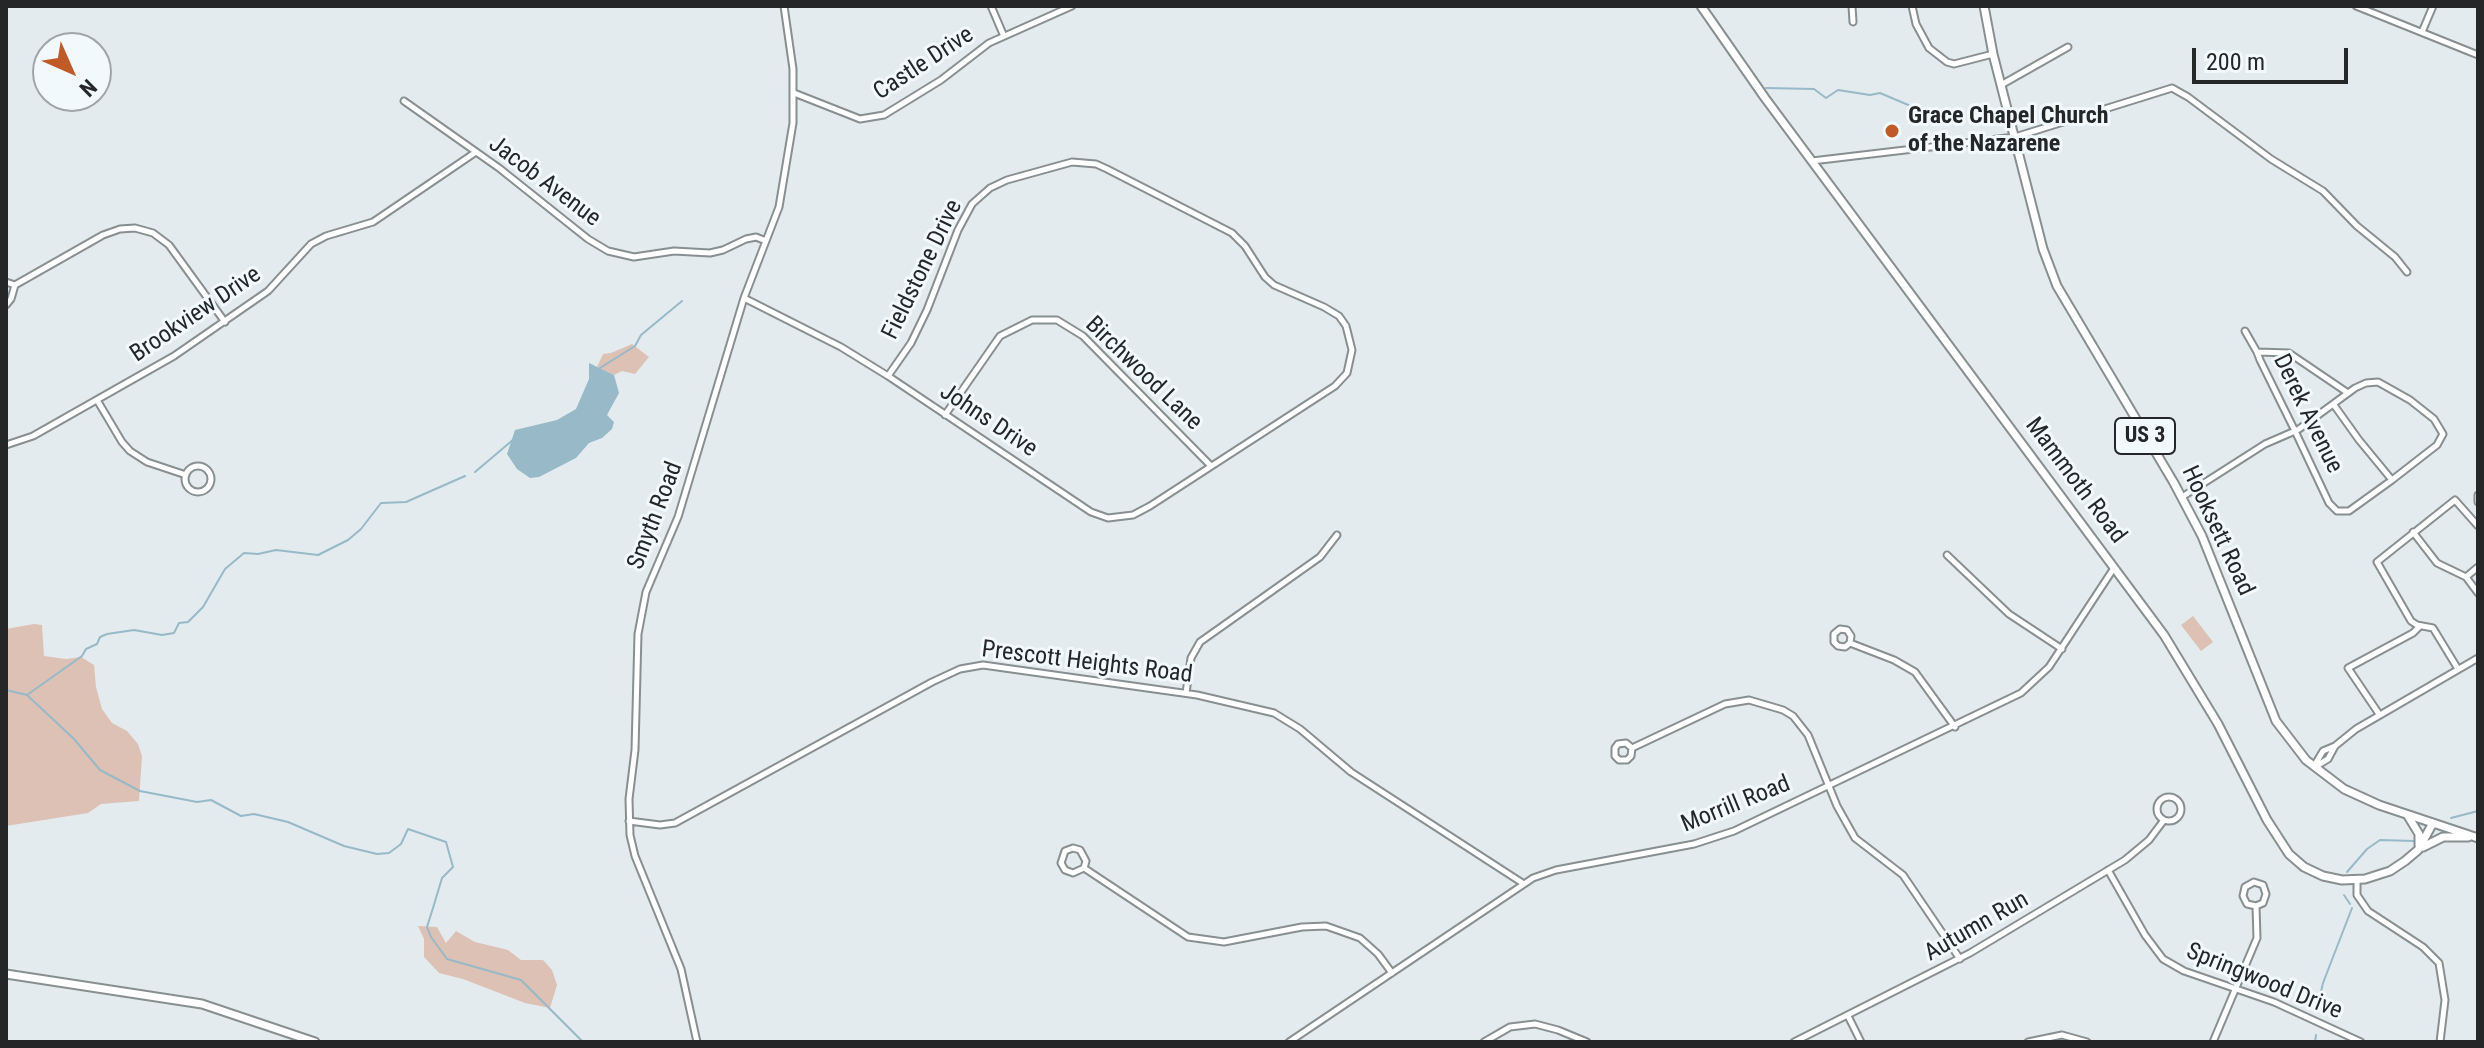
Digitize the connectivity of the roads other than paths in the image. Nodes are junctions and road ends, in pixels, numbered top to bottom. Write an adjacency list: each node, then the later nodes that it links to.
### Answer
1 (784, 6): 17 (street, Smyth Road)
2 (991, 6): 12 (street)
3 (1072, 6): 12 (street, Castle Drive)
4 (1701, 6): 21 (main road, Mammoth Road)
5 (1852, 6): 10 (street)
6 (1912, 6): 14 (street)
7 (1984, 6): 14 (main road, Hooksett Road / US 3)
8 (2356, 6): 11 (street)
9 (2433, 6): 11 (street)
10 (1853, 22)
11 (2422, 32): 15 (street)
12 (1003, 35): 17 (street, Castle Drive)
13 (2068, 47): 16 (street)
14 (1993, 54): 16 (main road, Hooksett Road / US 3)
15 (2478, 55)
16 (2001, 85): 19 (main road, Hooksett Road / US 3)
17 (794, 93): 22 (street, Smyth Road)
18 (404, 101): 20 (street, Jacob Avenue)
19 (2015, 137): 21 (street); 23 (street); 42 (main road, Hooksett Road / US 3)
20 (476, 152): 22 (street, Jacob Avenue); 28 (street, Brookview Drive)
21 (1812, 161): 49 (main road, Mammoth Road)
22 (766, 241): 26 (street, Smyth Road)
23 (2407, 272)
24 (6, 282): 25 (street)
25 (15, 285): 27 (street); 28 (street)
26 (744, 298): 31 (street, Johns Drive); 65 (street, Smyth Road)
27 (6, 305)
28 (225, 322): 33 (street, Brookview Drive)
29 (2245, 331): 30 (street, Derek Avenue)
30 (2257, 352): 32 (street); 36 (street, Derek Avenue)
31 (888, 376): 35 (street, Johns Drive); 38 (street, Fieldstone Drive)
32 (2348, 393): 34 (street); 40 (street)
33 (97, 400): 37 (street, Brookview Drive); 39 (street)
34 (2334, 405): 36 (street); 40 (street)
35 (945, 415): 38 (street, Johns Drive); 38 (street, Birchwood Lane)
36 (2295, 431): 40 (street, Derek Avenue); 42 (street)
37 (6, 445)
38 (1211, 466)
39 (186, 475): 39 (street)
40 (2392, 480)
41 (2478, 495): 43 (street)
42 (2182, 497): 61 (main road, Hooksett Road / US 3)
43 (2478, 502)
44 (2478, 526): 45 (street)
45 (2413, 532): 50 (street); 52 (street)
46 (1337, 535): 57 (street)
47 (1947, 555): 54 (street)
48 (2478, 567): 50 (street)
49 (2114, 568): 54 (street, Morrill Road); 71 (main road, Mammoth Road)
50 (2466, 577): 51 (street)
51 (2478, 593)
52 (2420, 626): 56 (street); 58 (street)
53 (1850, 643): 59 (street)
54 (2062, 649): 59 (street, Morrill Road)
55 (2478, 658): 56 (street)
56 (2458, 669): 58 (street)
57 (1186, 693): 65 (street, Prescott Heights Road); 72 (street, Prescott Heights Road)
58 (2379, 714): 61 (street)
59 (1955, 727): 62 (street, Morrill Road)
60 (1632, 748): 62 (street)
61 (2314, 767): 63 (main road, Hooksett Road / US 3)
62 (1829, 786): 72 (street, Morrill Road); 74 (street)
63 (2407, 815): 66 (main road, Hooksett Road / US 3); 68 (main road)
64 (2164, 820): 64 (street, Autumn Run); 70 (street, Autumn Run)
65 (629, 821): 80 (street, Smyth Road)
66 (2433, 823): 67 (main road, Hooksett Road / US 3); 68 (main road, Mammoth Road)
67 (2476, 837): 68 (main road)
68 (2418, 850): 71 (main road, Mammoth Road)
69 (1084, 868): 69 (street); 75 (street)
70 (2108, 870): 74 (street, Autumn Run); 77 (street, Springwood Drive)
71 (2357, 880): 90 (street)
72 (1524, 884): 75 (street, Morrill Road)
73 (2256, 906): 73 (street); 77 (street)
74 (1960, 959): 78 (street, Autumn Run)
75 (1392, 973): 81 (street, Morrill Road)
76 (6, 974): 79 (main road)
77 (2236, 989): 88 (street); 89 (street, Springwood Drive)
78 (1848, 1016): 84 (street, Autumn Run); 85 (street)
79 (315, 1042)
80 (697, 1042)
81 (1289, 1042)
82 (1484, 1042): 83 (street)
83 (1587, 1042)
84 (1794, 1042)
85 (1861, 1042)
86 (2028, 1042): 87 (street)
87 (2087, 1042)
88 (2213, 1042)
89 (2361, 1042)
90 (2440, 1042)

